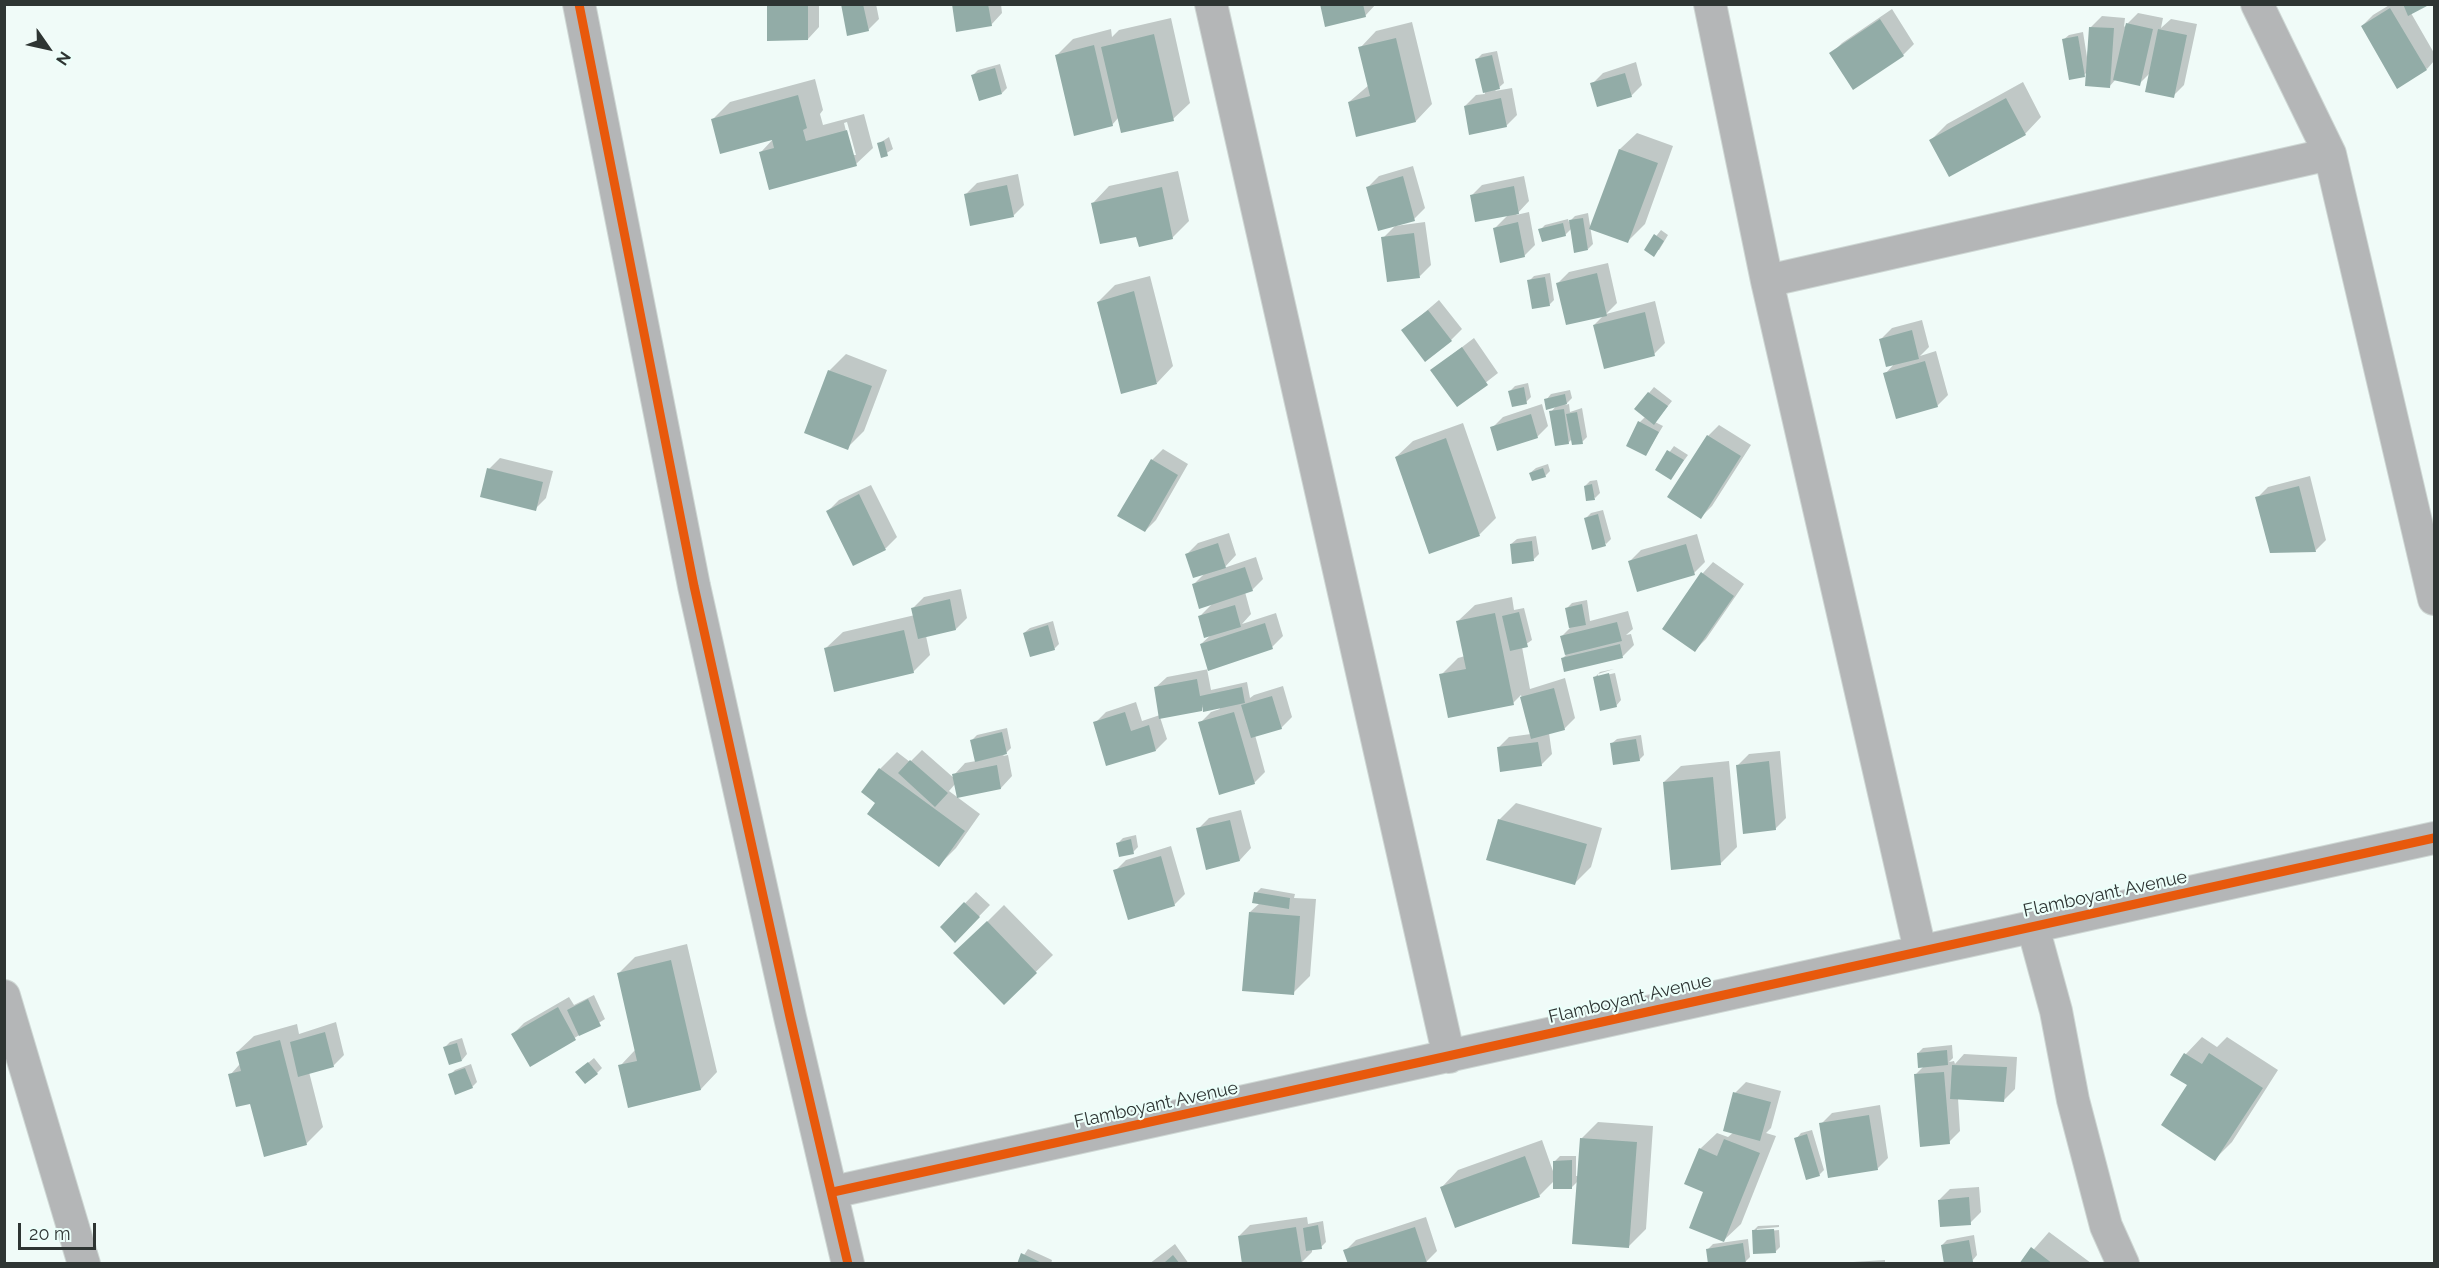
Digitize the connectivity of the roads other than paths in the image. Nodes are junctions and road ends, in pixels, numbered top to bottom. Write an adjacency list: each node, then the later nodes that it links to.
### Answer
1 (579, 4): 13 (street)
2 (1211, 4): 12 (street)
3 (1710, 4): 6 (street)
4 (2257, 4): 5 (street)
5 (2330, 154): 6 (street); 7 (street)
6 (1767, 281): 10 (street)
7 (2434, 599)
8 (2434, 838): 9 (street, Flamboyant Avenue)
9 (2033, 927): 10 (street, Flamboyant Avenue); 16 (street)
10 (1920, 950): 12 (street, Flamboyant Avenue)
11 (4, 996): 14 (street)
12 (1449, 1058): 13 (street, Flamboyant Avenue)
13 (833, 1192): 15 (street)
14 (84, 1263)
15 (848, 1263)
16 (2123, 1263)

